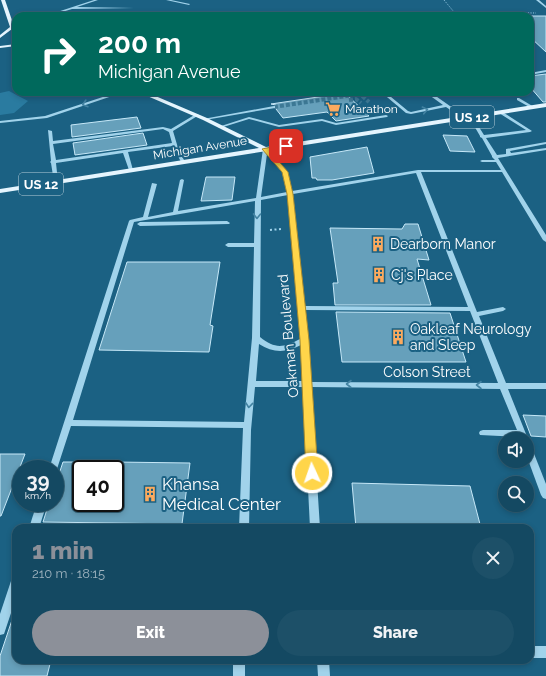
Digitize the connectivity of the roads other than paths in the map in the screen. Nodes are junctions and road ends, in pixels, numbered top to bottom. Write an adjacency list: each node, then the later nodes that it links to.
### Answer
1 (3, 0): 10 (main road)
2 (97, 0): 7 (street)
3 (167, 0): 5 (street)
4 (537, 0): 6 (street)
5 (189, 4)
6 (546, 7)
7 (71, 8): 8 (street); 9 (street)
8 (133, 8)
9 (58, 12)
10 (12, 21)
11 (12, 28): 12 (main road)
12 (0, 37)
13 (12, 45): 14 (main road)
14 (0, 46)
15 (546, 72): 16 (street)
16 (534, 74)
17 (110, 96): 31 (street, one-way to 31)
18 (150, 96): 27 (main road, Oakman Boulevard)
19 (388, 96): 22 (street, one-way to 22)
20 (433, 96): 22 (street)
21 (518, 98): 24 (street)
22 (447, 105): 29 (street)
23 (545, 105): 24 (main road, Michigan Avenue / US 12)
24 (532, 107): 26 (main road, Michigan Avenue / US 12)
25 (275, 109): 30 (street)
26 (500, 112): 29 (main road, Michigan Avenue / US 12); 39 (street)
27 (197, 116): 30 (main road, Oakman Boulevard); 34 (street)
28 (386, 116): 32 (street)
29 (468, 117): 39 (street); 43 (main road, Michigan Avenue / US 12)
30 (205, 119): 32 (main road, Oakman Boulevard)
31 (0, 122)
32 (220, 126): 43 (main road, Oakman Boulevard)
33 (146, 130): 34 (street); 36 (street); 37 (street)
34 (171, 131): 42 (street)
35 (50, 132): 40 (street)
36 (130, 133): 38 (street); 40 (street)
37 (148, 136)
38 (131, 138)
39 (482, 138): 47 (street)
40 (51, 143): 49 (street)
41 (546, 143): 46 (street)
42 (175, 144): 45 (street); 50 (street)
43 (265, 149): 50 (main road, Michigan Avenue / US 12); 58 (street, Oakman Boulevard); 59 (street, Oakman Boulevard)
44 (546, 149): 46 (street)
45 (125, 151): 49 (street); 51 (street)
46 (509, 155): 47 (street)
47 (496, 159): 48 (street); 53 (street)
48 (482, 161)
49 (52, 162): 55 (street)
50 (184, 162): 51 (main road, Michigan Avenue / US 12)
51 (131, 170): 55 (main road, Michigan Avenue / US 12)
52 (418, 171): 53 (street); 58 (street); 71 (street)
53 (503, 171): 64 (street)
54 (182, 180): 60 (street)
55 (56, 182): 57 (main road, Michigan Avenue / US 12)
56 (154, 184): 61 (street)
57 (0, 191)
58 (290, 194): 59 (street); 69 (street, Oakman Boulevard)
59 (258, 200): 60 (street); 68 (street, Oakman Boulevard, one-way to 68)
60 (175, 214): 61 (street)
61 (145, 219): 65 (street)
62 (227, 223): 63 (street)
63 (140, 224)
64 (546, 240)
65 (124, 244): 66 (street); 78 (street)
66 (133, 245)
67 (228, 245): 68 (street)
68 (257, 245): 72 (street, Oakman Boulevard)
69 (301, 308): 71 (street); 73 (street, Oakman Boulevard)
70 (503, 309): 71 (street)
71 (473, 312): 76 (street)
72 (256, 338): 73 (street); 74 (street, Oakman Boulevard)
73 (304, 340): 75 (street, Oakman Boulevard)
74 (251, 384): 75 (street, Colson Street); 79 (street, Oakman Boulevard, one-way to 79)
75 (307, 384): 76 (street, Colson Street, one-way to 75); 89 (street, Oakman Boulevard)
76 (503, 385): 77 (street, Colson Street); 80 (street)
77 (546, 386)
78 (68, 423): 79 (street); 83 (street)
79 (247, 425): 88 (street, Oakman Boulevard)
80 (521, 432)
81 (484, 433): 82 (street)
82 (498, 434)
83 (56, 460)
84 (534, 464): 85 (street)
85 (546, 495)
86 (39, 512): 87 (street)
87 (35, 524)
88 (244, 524)
89 (315, 524)
90 (12, 594): 91 (street)
91 (0, 630)
92 (534, 652): 93 (street)
93 (546, 652)
94 (239, 664): 96 (street)
95 (323, 664): 97 (street)
96 (239, 676)
97 (324, 676)

